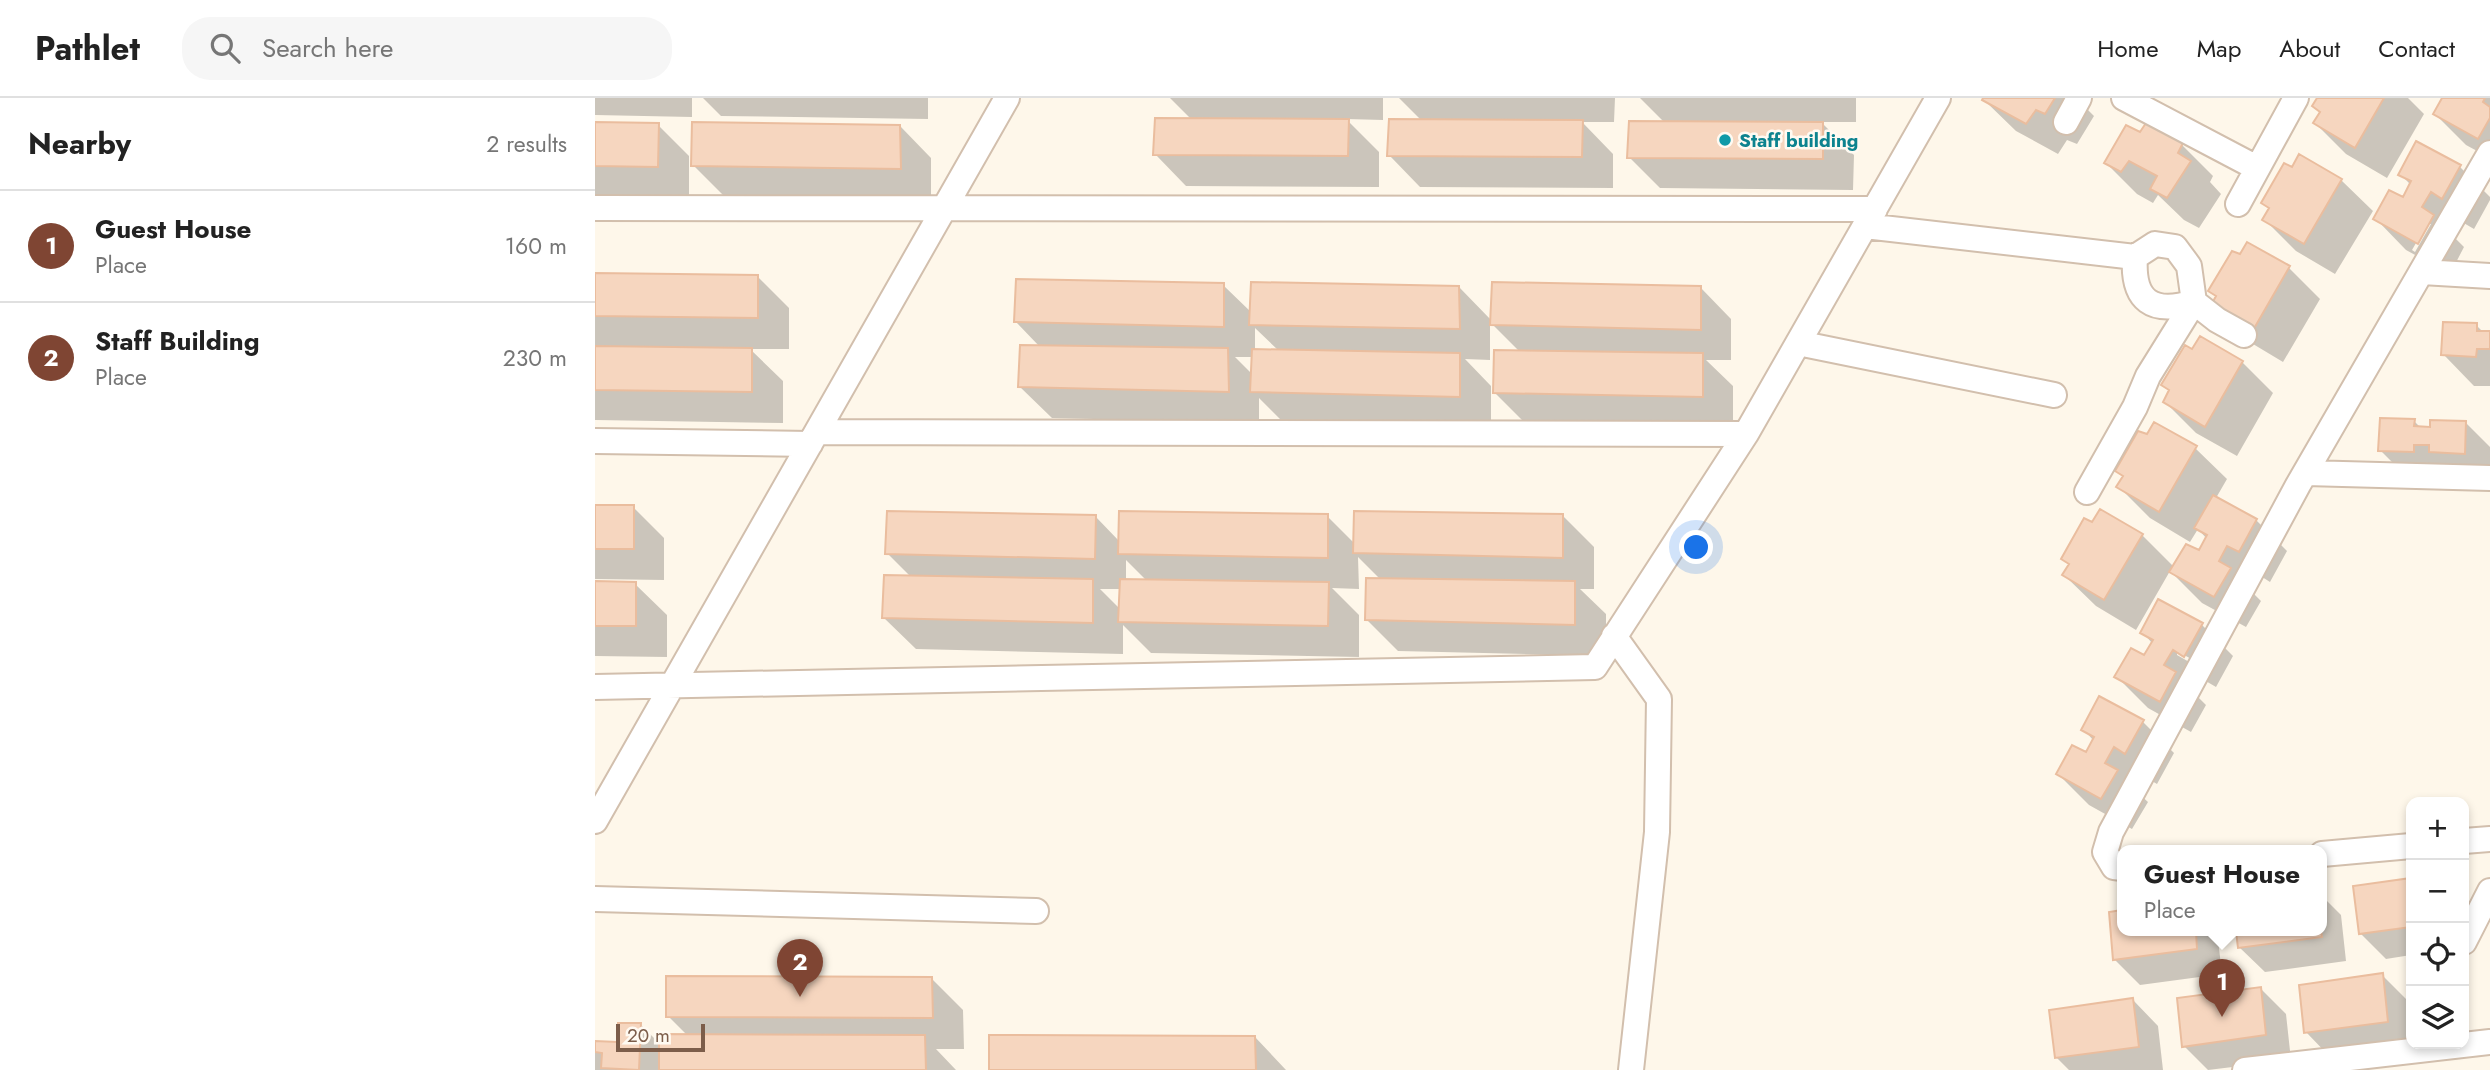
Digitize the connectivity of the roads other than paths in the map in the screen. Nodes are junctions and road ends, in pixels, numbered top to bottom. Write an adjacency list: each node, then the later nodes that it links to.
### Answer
1 (1007, 98): 10 (street)
2 (1938, 98): 12 (street)
3 (2079, 98): 6 (street)
4 (2124, 98): 8 (street)
5 (2296, 98): 8 (street)
6 (2066, 122)
7 (2490, 153): 14 (street)
8 (2257, 168): 9 (street)
9 (2238, 204)
10 (945, 207): 11 (street); 12 (street); 21 (street)
11 (595, 208)
12 (1870, 218): 13 (street); 18 (street)
13 (2135, 257): 16 (street); 16 (street)
14 (2423, 272): 15 (street); 23 (street)
15 (2490, 276)
16 (2194, 302): 17 (street); 25 (street)
17 (2244, 335)
18 (1798, 343): 19 (street); 20 (street)
19 (2053, 395)
20 (1746, 434): 21 (street); 26 (street)
21 (813, 438): 22 (street); 28 (street)
22 (595, 441)
23 (2306, 473): 24 (street); 34 (street)
24 (2490, 478)
25 (2087, 492)
26 (1614, 636): 28 (street); 42 (street)
27 (595, 687): 28 (street)
28 (671, 687): 29 (street)
29 (595, 821)
30 (2490, 839): 31 (street)
31 (2469, 841)
32 (2406, 846): 33 (street)
33 (2327, 854)
34 (2117, 868)
35 (2490, 891): 38 (street)
36 (595, 899): 37 (street)
37 (1036, 911)
38 (2469, 932)
39 (2490, 1042): 40 (street)
40 (2469, 1043)
41 (2406, 1047): 43 (street)
42 (1631, 1070)
43 (2245, 1070)

